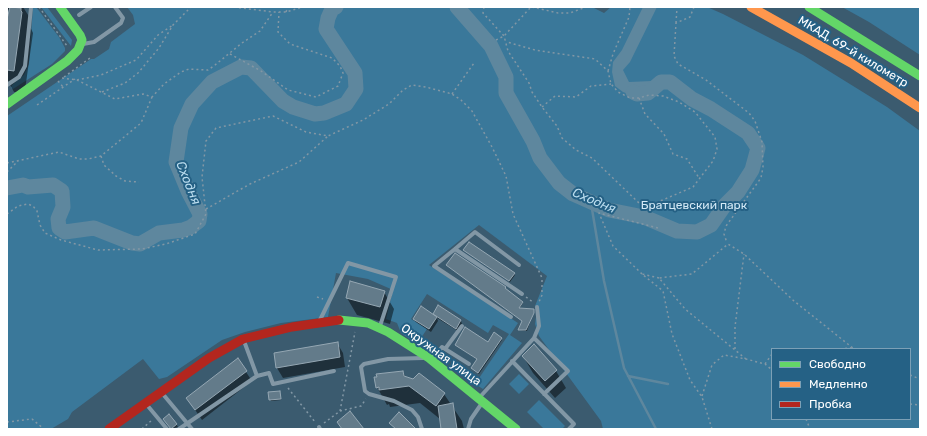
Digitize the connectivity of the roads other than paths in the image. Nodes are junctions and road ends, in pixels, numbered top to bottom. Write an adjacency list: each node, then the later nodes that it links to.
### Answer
1 (91, 7): 7 (lane)
2 (115, 7): 8 (lane)
3 (751, 7): 12 (main road, МКАД, 69-й километр)
4 (810, 7): 9 (main road, МКАД, 69-й километр)
5 (31, 8): 10 (lane)
6 (61, 8): 8 (main road)
7 (80, 15)
8 (81, 44): 11 (main road)
9 (920, 76)
10 (7, 85)
11 (7, 104)
12 (920, 108)
13 (455, 249): 14 (lane); 15 (lane); 17 (lane)
14 (519, 265)
15 (522, 294)
16 (538, 306): 21 (lane)
17 (511, 317)
18 (318, 322): 20 (main road, Окружная улица); 20 (lane); 22 (main road, Окружная улица)
19 (462, 326): 23 (lane)
20 (379, 327): 24 (main road, Окружная улица)
21 (534, 338): 25 (lane); 30 (lane)
22 (243, 339): 28 (lane); 29 (main road, Окружная улица)
23 (445, 349): 24 (lane); 26 (lane)
24 (429, 358): 31 (main road, Окружная улица); 39 (lane)
25 (512, 362): 30 (lane); 31 (lane)
26 (469, 364)
27 (334, 371): 28 (lane)
28 (258, 376): 33 (lane)
29 (162, 392): 32 (main road, Окружная улица); 33 (lane)
30 (544, 394): 41 (lane)
31 (482, 399): 34 (main road, Окружная улица); 40 (lane)
32 (146, 403): 35 (main road, Окружная улица); 36 (lane)
33 (187, 423): 37 (lane); 38 (lane)
34 (513, 428)
35 (109, 429)
36 (167, 429)
37 (179, 429)
38 (192, 429)
39 (422, 429)
40 (468, 429)
41 (568, 429)

